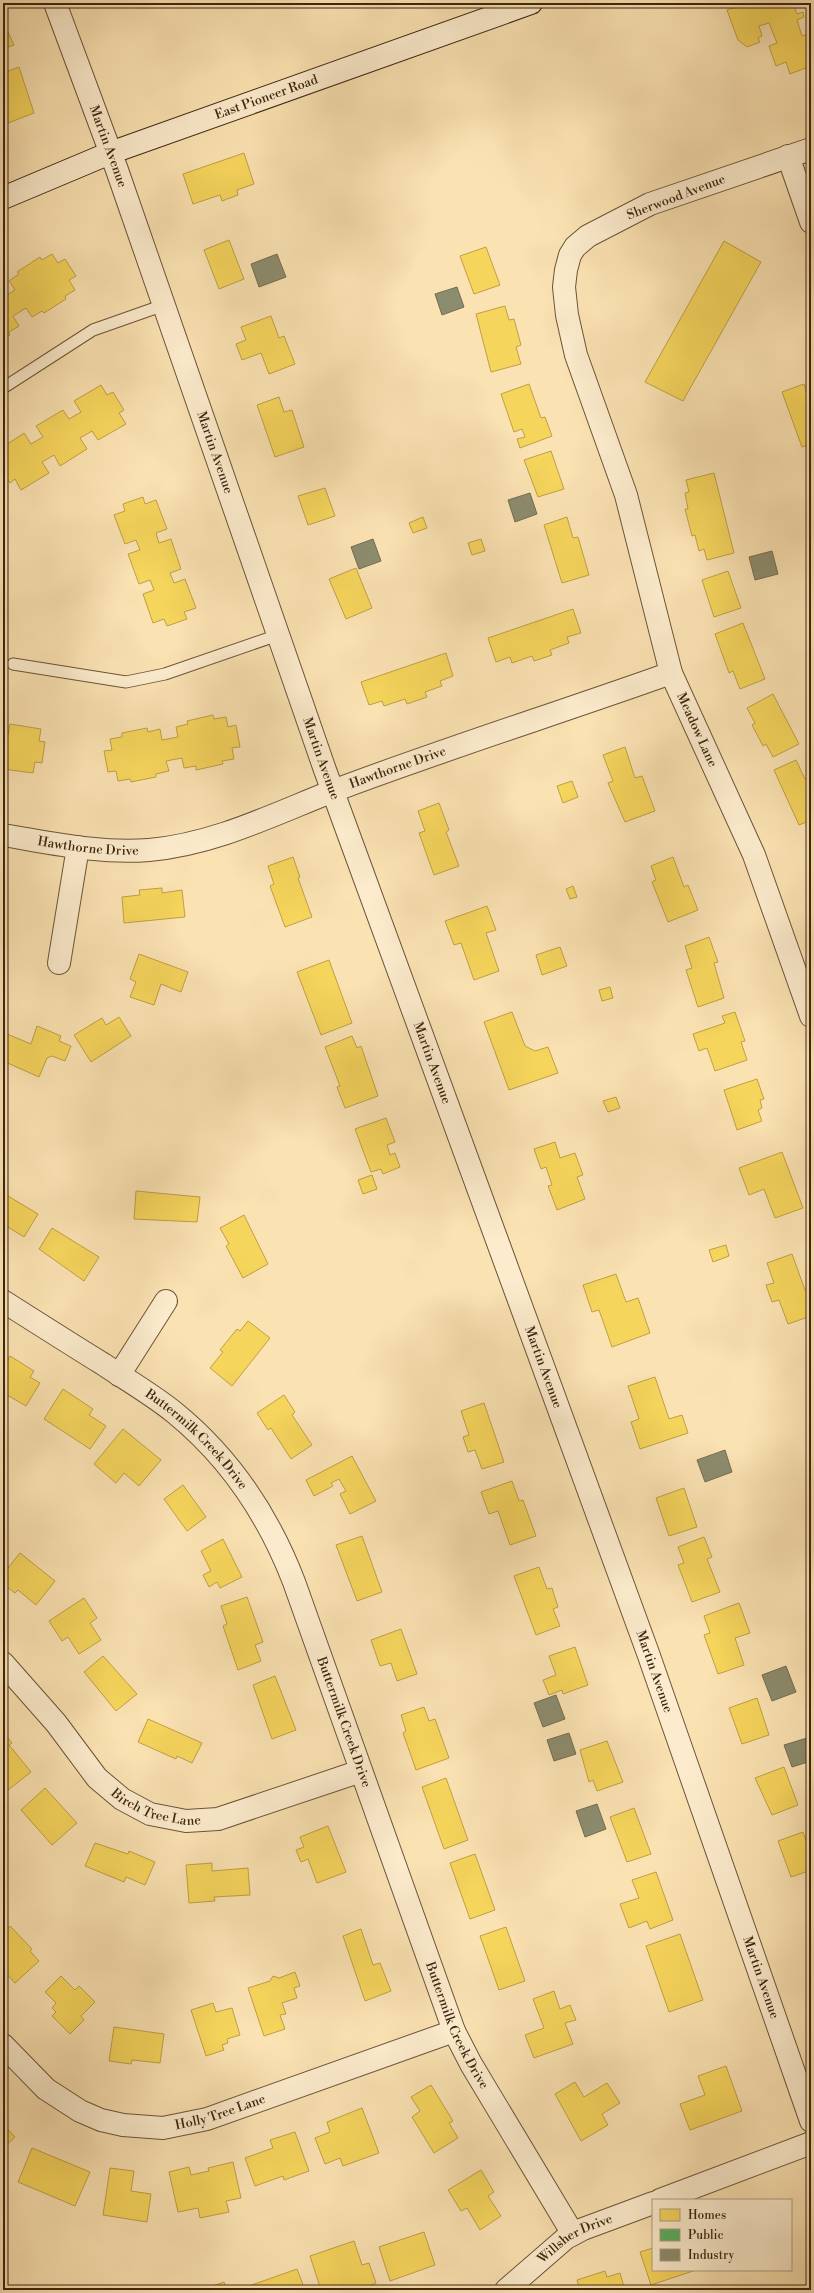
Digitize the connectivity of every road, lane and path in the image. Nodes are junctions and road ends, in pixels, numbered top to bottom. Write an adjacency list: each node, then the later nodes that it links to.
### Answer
1 (55, 3): 4 (street, Martin Avenue)
2 (531, 3): 4 (street, East Pioneer Road)
3 (811, 149): 5 (street, Sherwood Avenue)
4 (110, 153): 6 (street, East Pioneer Road); 8 (street, Martin Avenue)
5 (788, 156): 7 (street); 10 (street, Sherwood Avenue)
6 (3, 198)
7 (811, 222)
8 (164, 305): 9 (lane); 11 (street, Martin Avenue)
9 (3, 388)
10 (605, 438): 13 (street, Meadow Lane)
11 (278, 635): 12 (lane); 14 (street, Martin Avenue)
12 (13, 664)
13 (671, 673): 14 (street, Hawthorne Drive); 18 (street, Meadow Lane)
14 (332, 792): 16 (street, Hawthorne Drive); 26 (street, Martin Avenue)
15 (3, 835): 16 (street, Hawthorne Drive)
16 (78, 847): 17 (street)
17 (58, 963)
18 (811, 1016)
19 (3, 1301): 21 (street, Buttermilk Creek Drive)
20 (166, 1301): 21 (street)
21 (119, 1375): 23 (street, Buttermilk Creek Drive)
22 (3, 1663): 23 (street, Birch Tree Lane)
23 (361, 1771): 24 (street, Buttermilk Creek Drive)
24 (454, 2031): 25 (street, Holly Tree Lane); 30 (street, Buttermilk Creek Drive)
25 (3, 2045)
26 (811, 2122)
27 (811, 2143): 28 (street)
28 (663, 2199)
29 (652, 2203): 30 (street, Willsher Drive)
30 (573, 2234): 31 (street, Willsher Drive)
31 (506, 2290)

